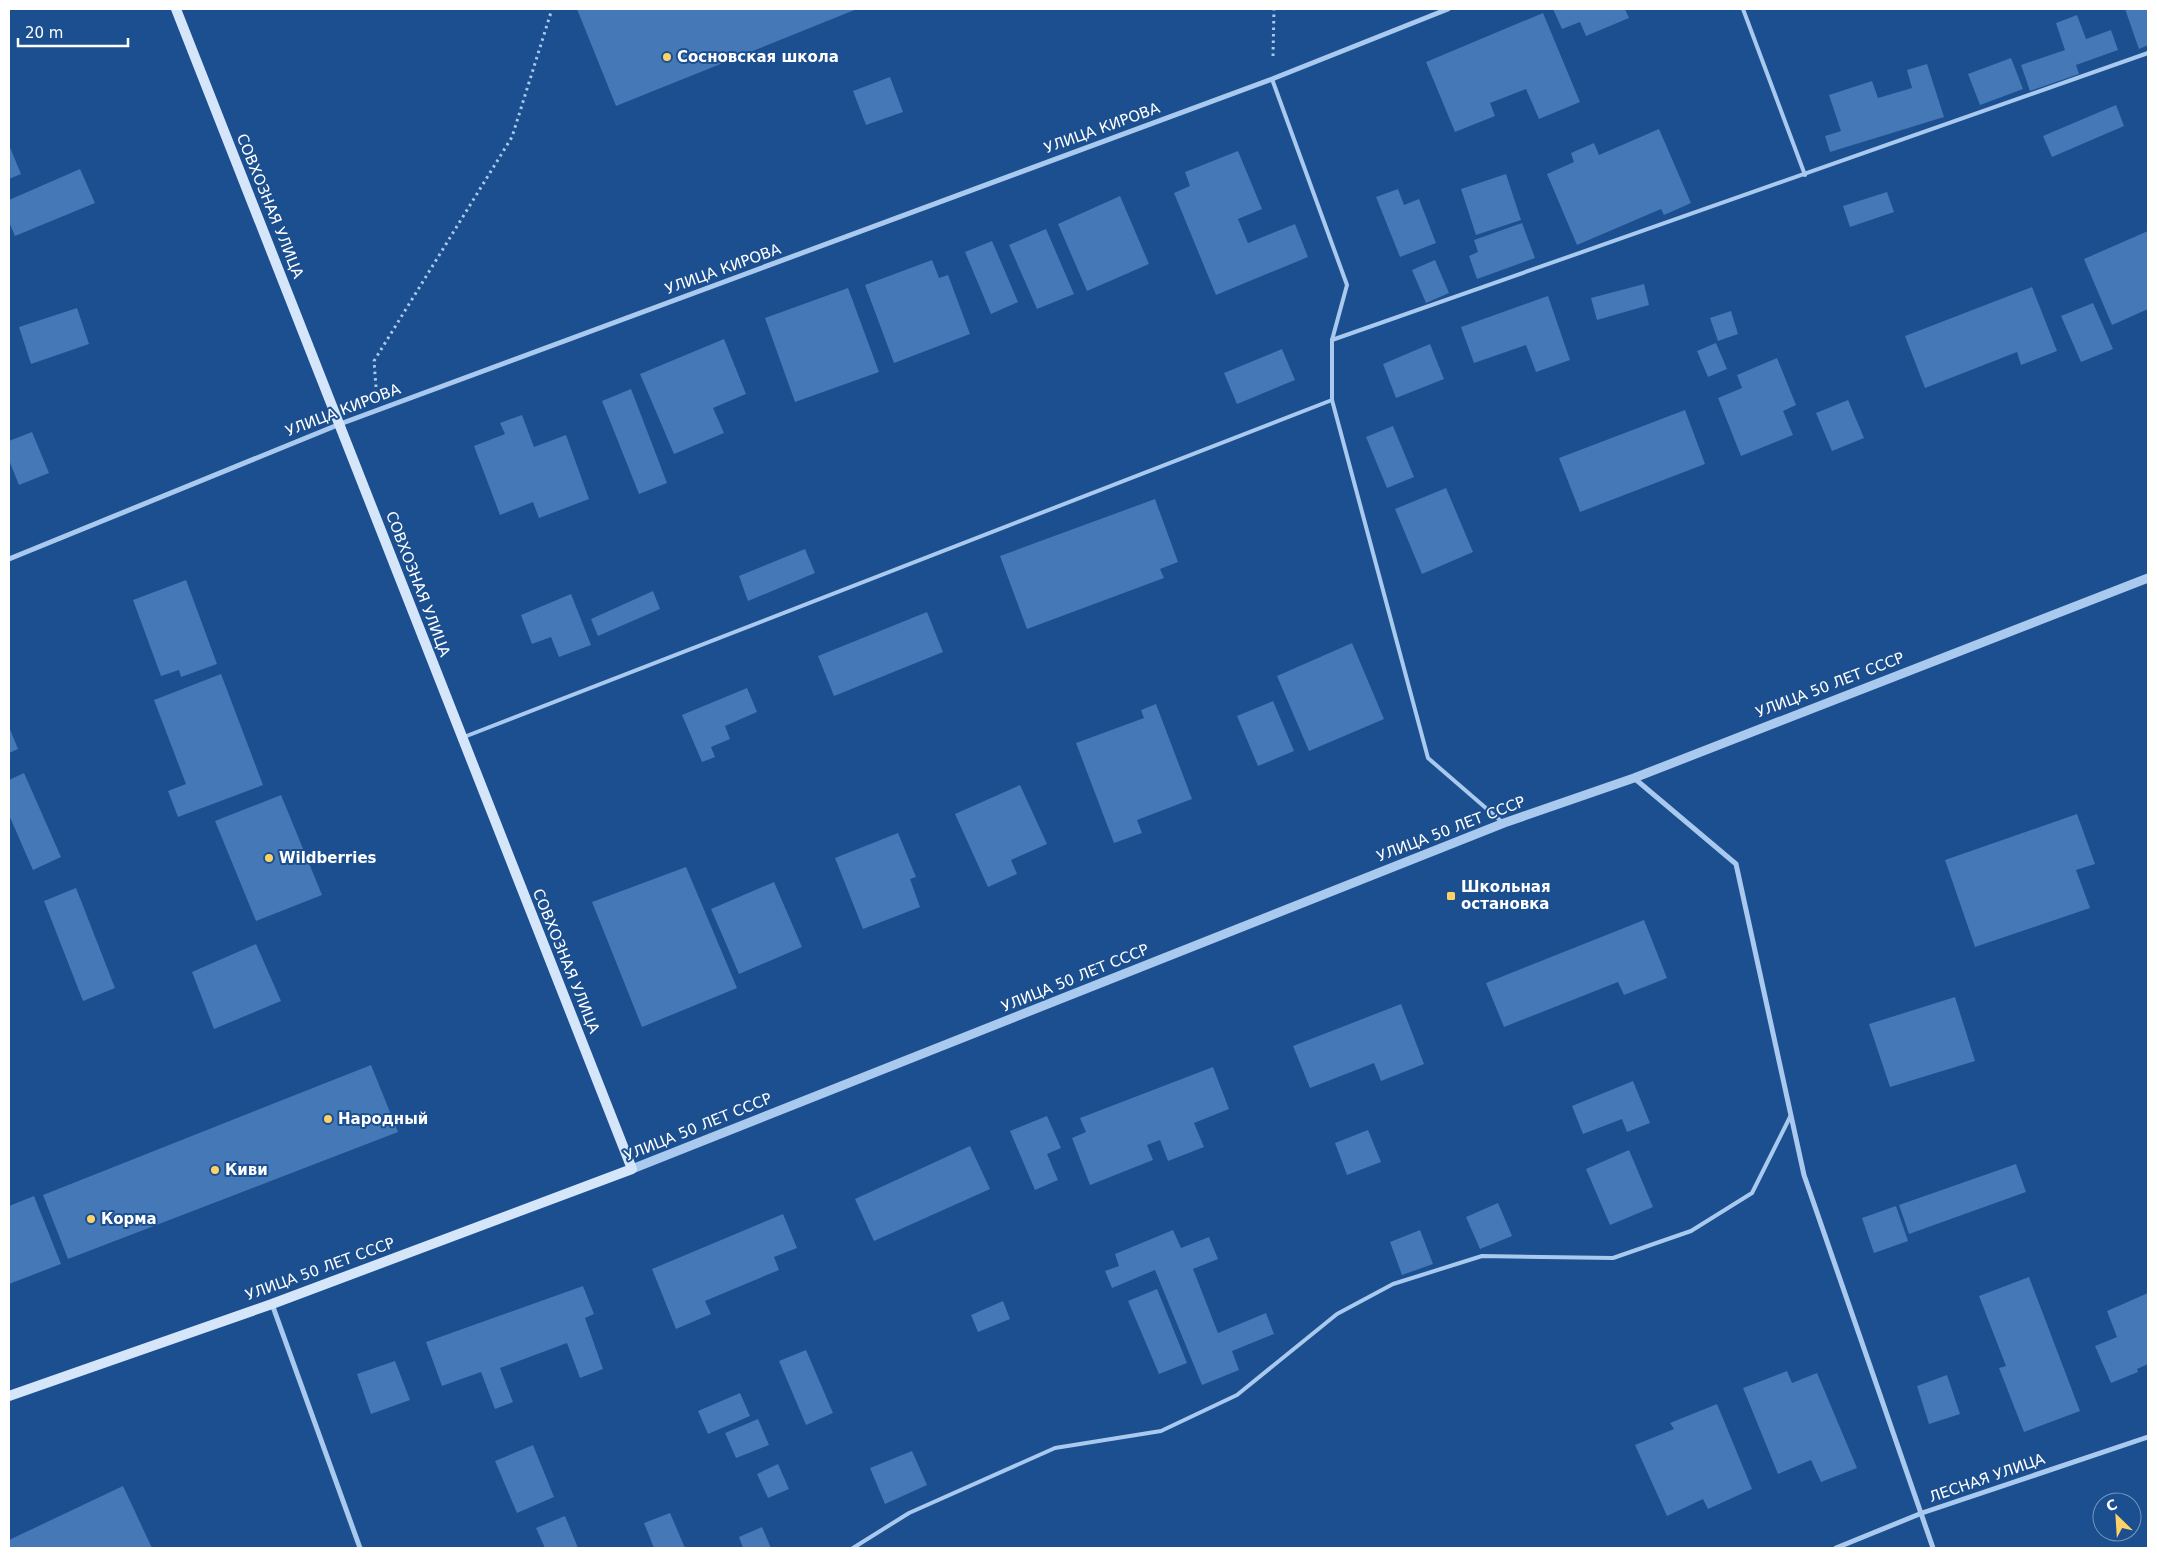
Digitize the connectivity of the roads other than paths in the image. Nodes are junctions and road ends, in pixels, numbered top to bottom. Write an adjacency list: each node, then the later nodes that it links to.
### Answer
1 (176, 9): 9 (main road, СОВХОЗНАЯ УЛИЦА)
2 (1448, 9): 5 (street, УЛИЦА КИРОВА)
3 (1743, 9): 6 (lane)
4 (2148, 53): 6 (lane)
5 (1272, 79): 7 (lane); 9 (street, УЛИЦА КИРОВА)
6 (1805, 175): 7 (lane)
7 (1332, 340): 8 (lane)
8 (1332, 400): 12 (lane); 14 (lane)
9 (340, 424): 10 (street, УЛИЦА КИРОВА); 12 (main road, СОВХОЗНАЯ УЛИЦА)
10 (9, 559)
11 (2148, 578): 13 (street, УЛИЦА 50 ЛЕТ СССР)
12 (462, 738): 16 (main road, СОВХОЗНАЯ УЛИЦА)
13 (1634, 778): 14 (street, УЛИЦА 50 ЛЕТ СССР); 15 (street)
14 (1504, 824): 16 (street, УЛИЦА 50 ЛЕТ СССР)
15 (1791, 1115): 20 (street); 22 (lane)
16 (632, 1169): 17 (main road, УЛИЦА 50 ЛЕТ СССР)
17 (272, 1304): 18 (main road, УЛИЦА 50 ЛЕТ СССР); 21 (street)
18 (9, 1396)
19 (2148, 1438): 20 (street, ЛЕСНАЯ УЛИЦА)
20 (1922, 1513): 23 (street, ЛЕСНАЯ УЛИЦА); 24 (street)
21 (360, 1548)
22 (853, 1548)
23 (1836, 1548)
24 (1934, 1548)

